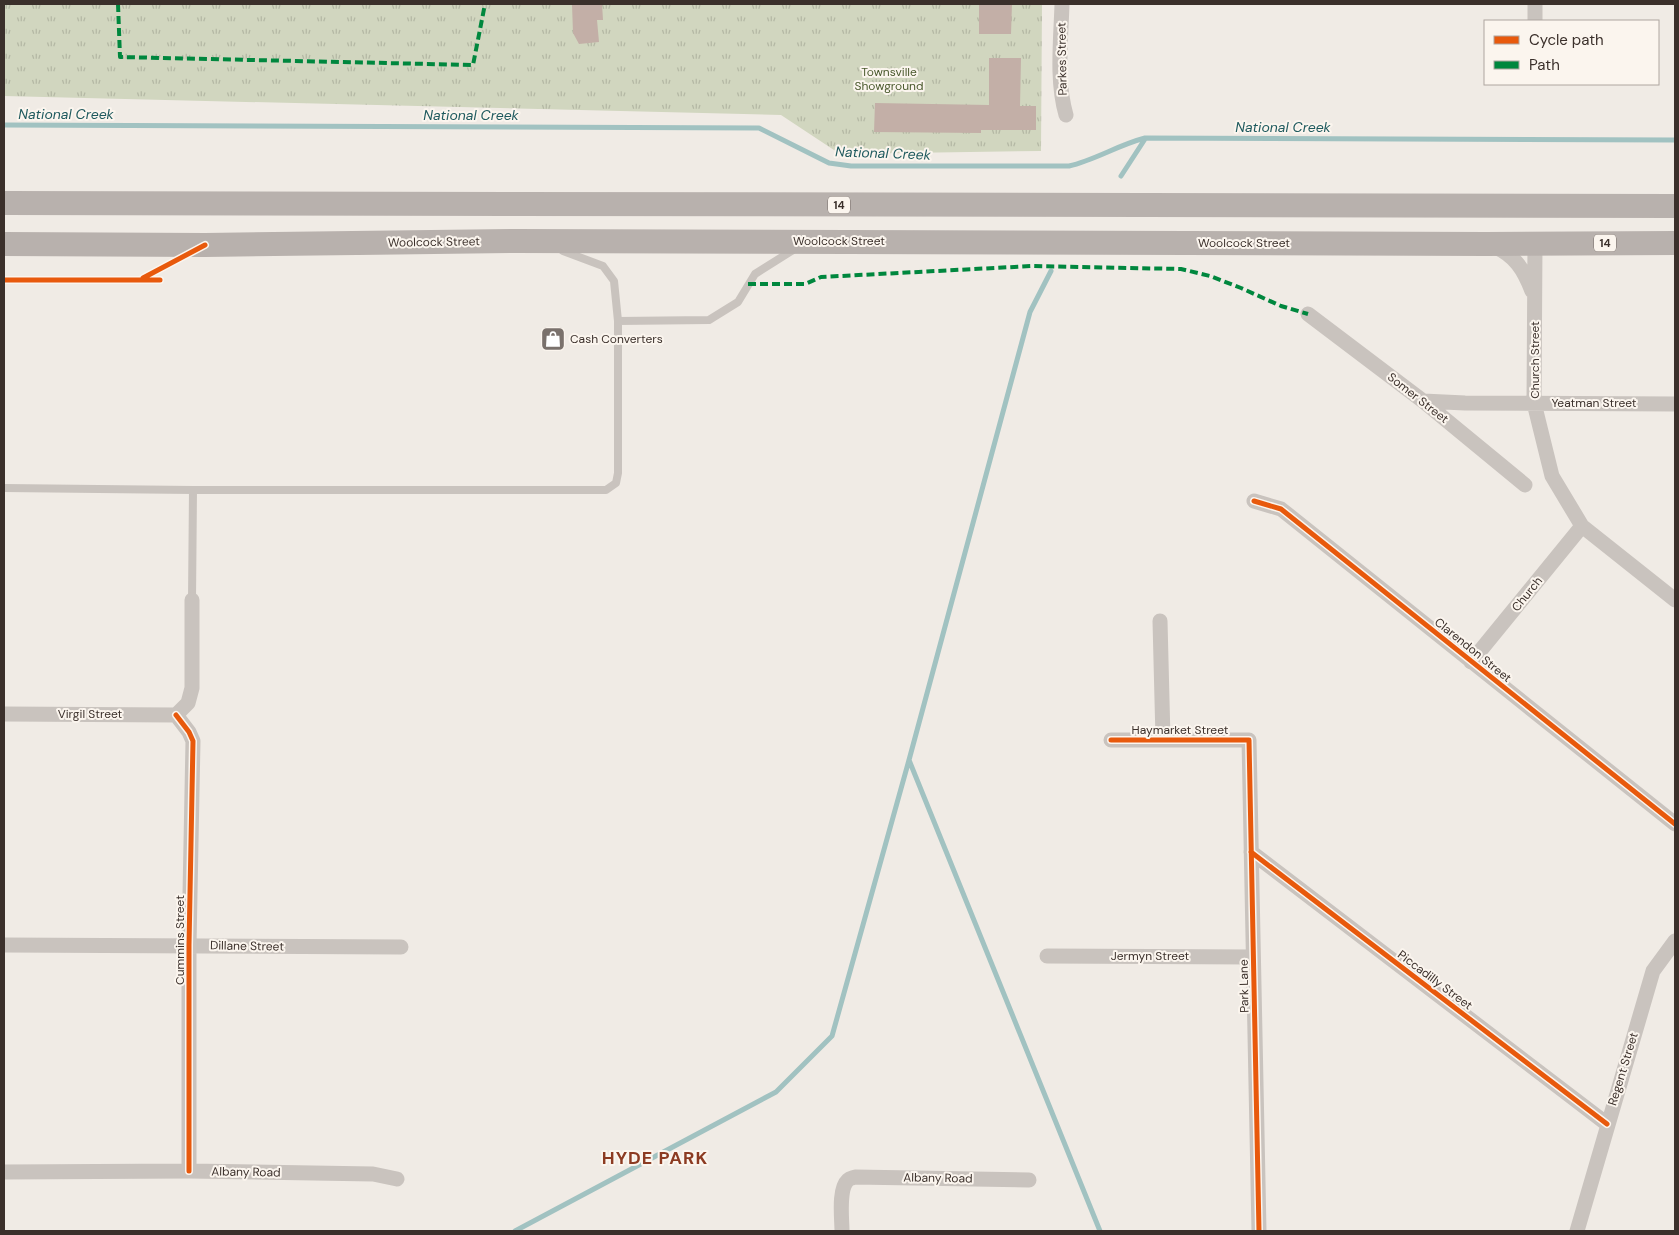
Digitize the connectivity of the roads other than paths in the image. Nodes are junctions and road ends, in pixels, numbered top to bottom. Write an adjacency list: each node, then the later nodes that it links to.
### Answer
1 (1062, 4): 4 (street, Parkes Street)
2 (1535, 4): 3 (street)
3 (1535, 20)
4 (1066, 115)
5 (4, 203): 6 (main road, 14)
6 (1484, 206): 7 (main road, 14); 10 (main road)
7 (1675, 206)
8 (516, 241): 9 (main road, Woolcock Street / 14); 14 (main road, Woolcock Street / 14); 18 (lane)
9 (809, 241): 13 (main road, Woolcock Street / 14); 18 (lane)
10 (1535, 243): 11 (main road, Woolcock Street / 14); 13 (main road, Woolcock Street / 14); 16 (street, Church Street)
11 (1675, 243)
12 (4, 244): 14 (main road, Woolcock Street / 14)
13 (1486, 244): 16 (street)
14 (204, 245): 15 (main road)
15 (4, 259)
16 (1535, 302): 20 (street, Church Street)
17 (1308, 314): 19 (street, Somer Street)
18 (618, 321): 24 (lane)
19 (1422, 401): 20 (street, Yeatman Street); 22 (street, Somer Street)
20 (1534, 403): 21 (street, Yeatman Street); 26 (street, Church Street)
21 (1675, 404)
22 (1525, 485)
23 (4, 488): 24 (lane)
24 (193, 490): 27 (lane)
25 (1254, 501): 30 (street, Clarendon Street)
26 (1582, 526): 28 (street); 30 (street, Church)
27 (192, 600): 32 (street)
28 (1675, 600)
29 (1160, 621): 34 (street)
30 (1471, 662): 36 (street, Clarendon Street)
31 (4, 714): 32 (street, Virgil Street)
32 (176, 715): 40 (street, Cummins Street)
33 (1111, 740): 34 (street, Haymarket Street)
34 (1163, 740): 35 (street, Haymarket Street)
35 (1249, 740): 37 (street, Park Lane)
36 (1675, 824)
37 (1251, 852): 43 (street, Park Lane); 44 (street, Piccadilly Street)
38 (1675, 941): 44 (street, Regent Street)
39 (4, 944): 40 (street, Dillane Street)
40 (189, 945): 41 (street, Dillane Street); 45 (street, Cummins Street)
41 (401, 947)
42 (1047, 956): 43 (street, Jermyn Street)
43 (1253, 957): 50 (street, Park Lane)
44 (1607, 1124): 51 (street, Regent Street)
45 (189, 1171): 46 (street, Albany Road); 47 (street, Albany Road)
46 (4, 1172)
47 (397, 1179)
48 (1029, 1180): 49 (street, Albany Road)
49 (842, 1231)
50 (1259, 1231)
51 (1577, 1231)

